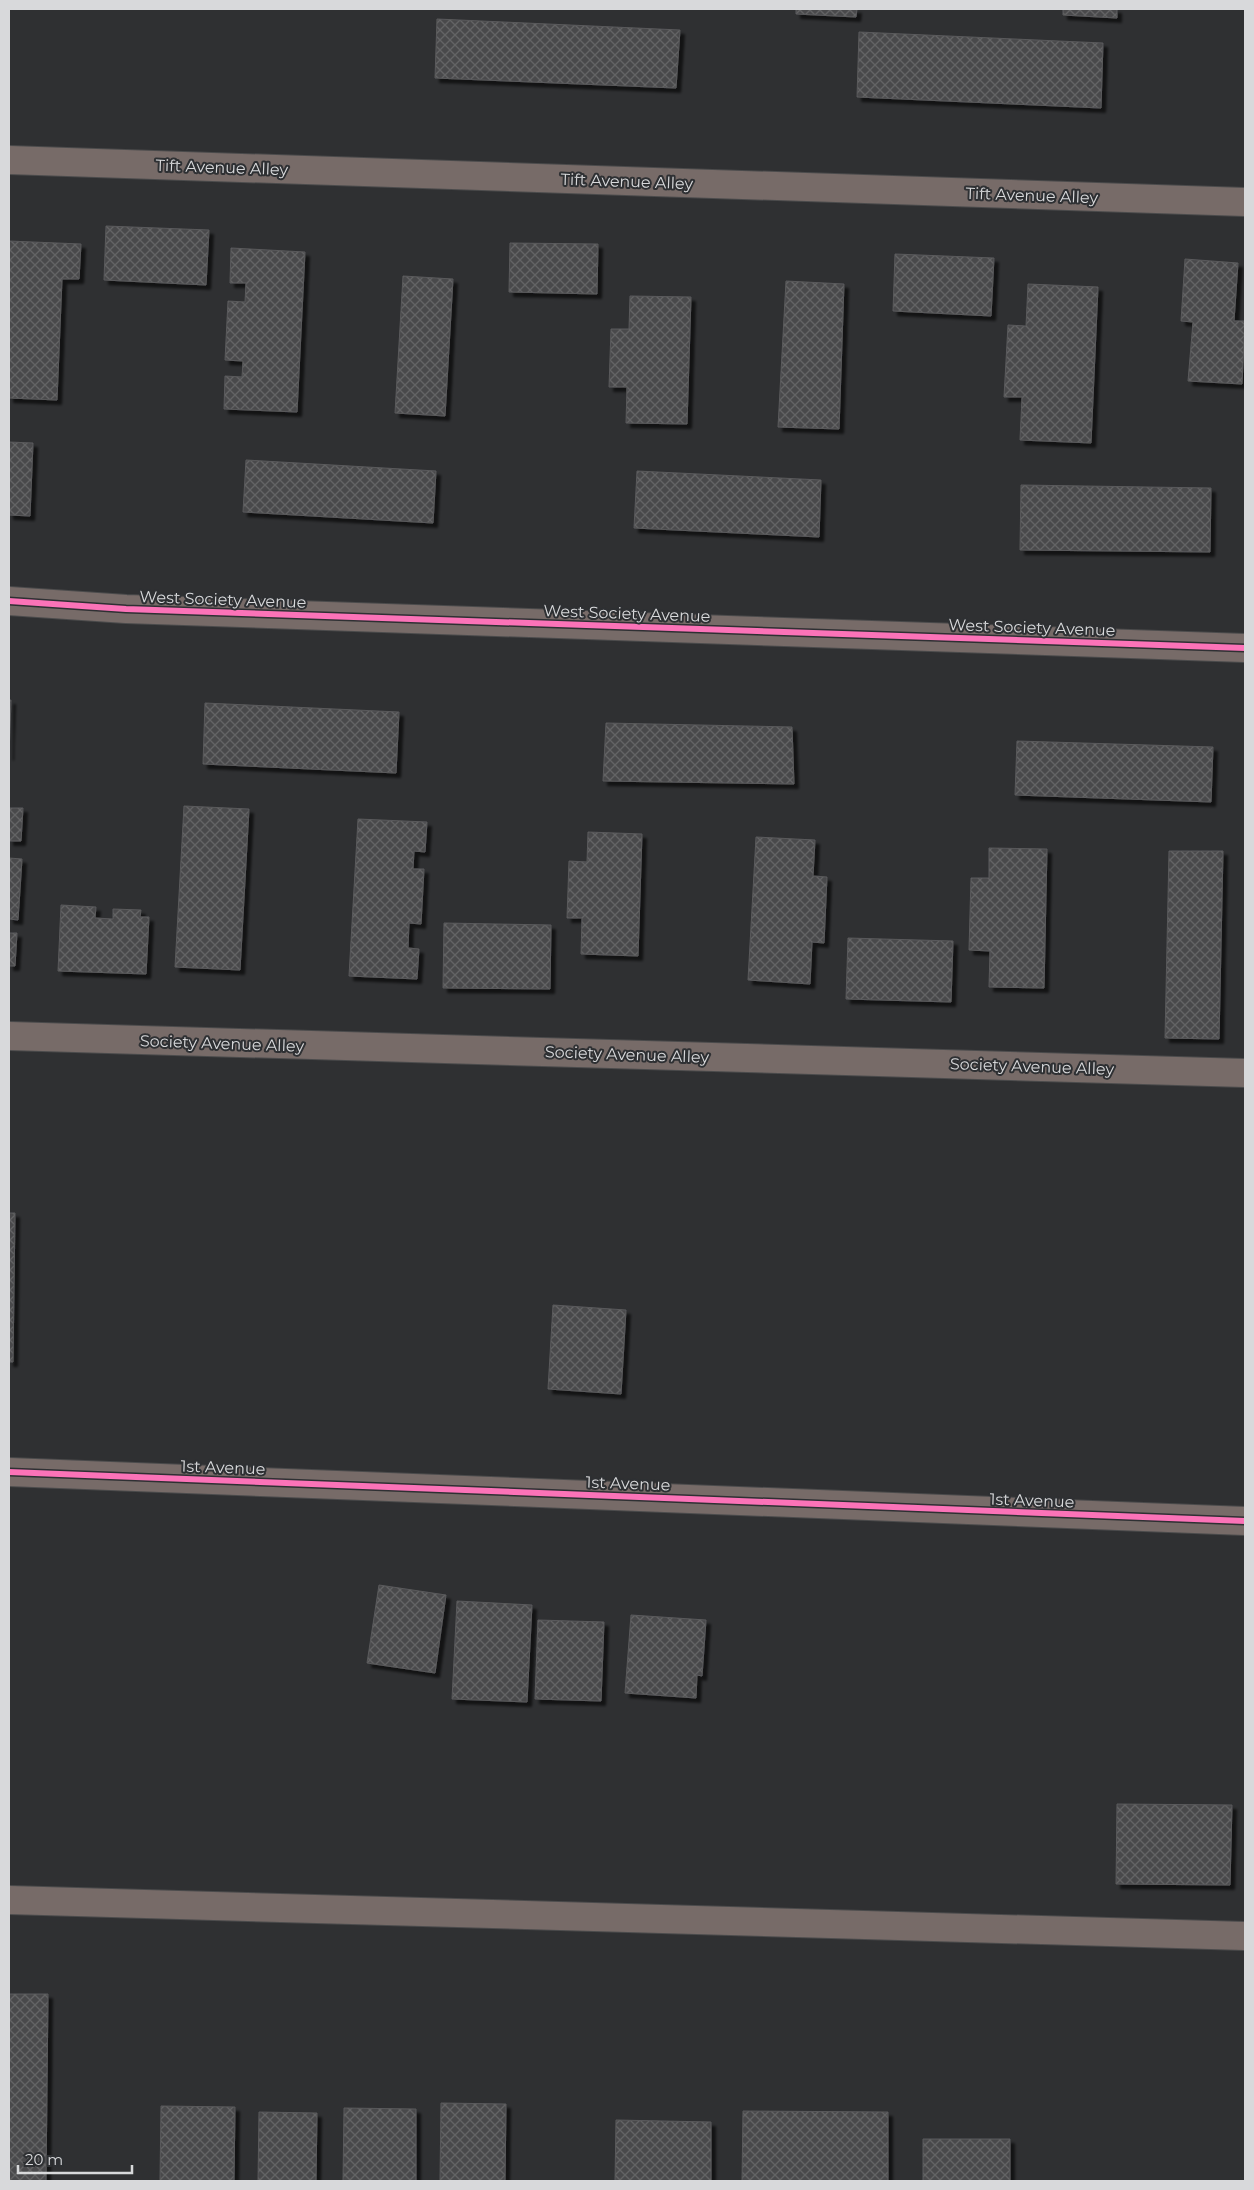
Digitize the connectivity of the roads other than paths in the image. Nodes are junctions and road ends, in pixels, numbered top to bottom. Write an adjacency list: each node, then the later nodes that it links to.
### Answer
1 (9, 160): 2 (street, Tift Avenue Alley)
2 (1245, 202)
3 (9, 601): 4 (street, West Society Avenue)
4 (1245, 648)
5 (9, 1036): 6 (street, Society Avenue Alley)
6 (1245, 1073)
7 (9, 1472): 8 (street, 1st Avenue)
8 (1245, 1521)
9 (9, 1900): 10 (street)
10 (1245, 1936)

